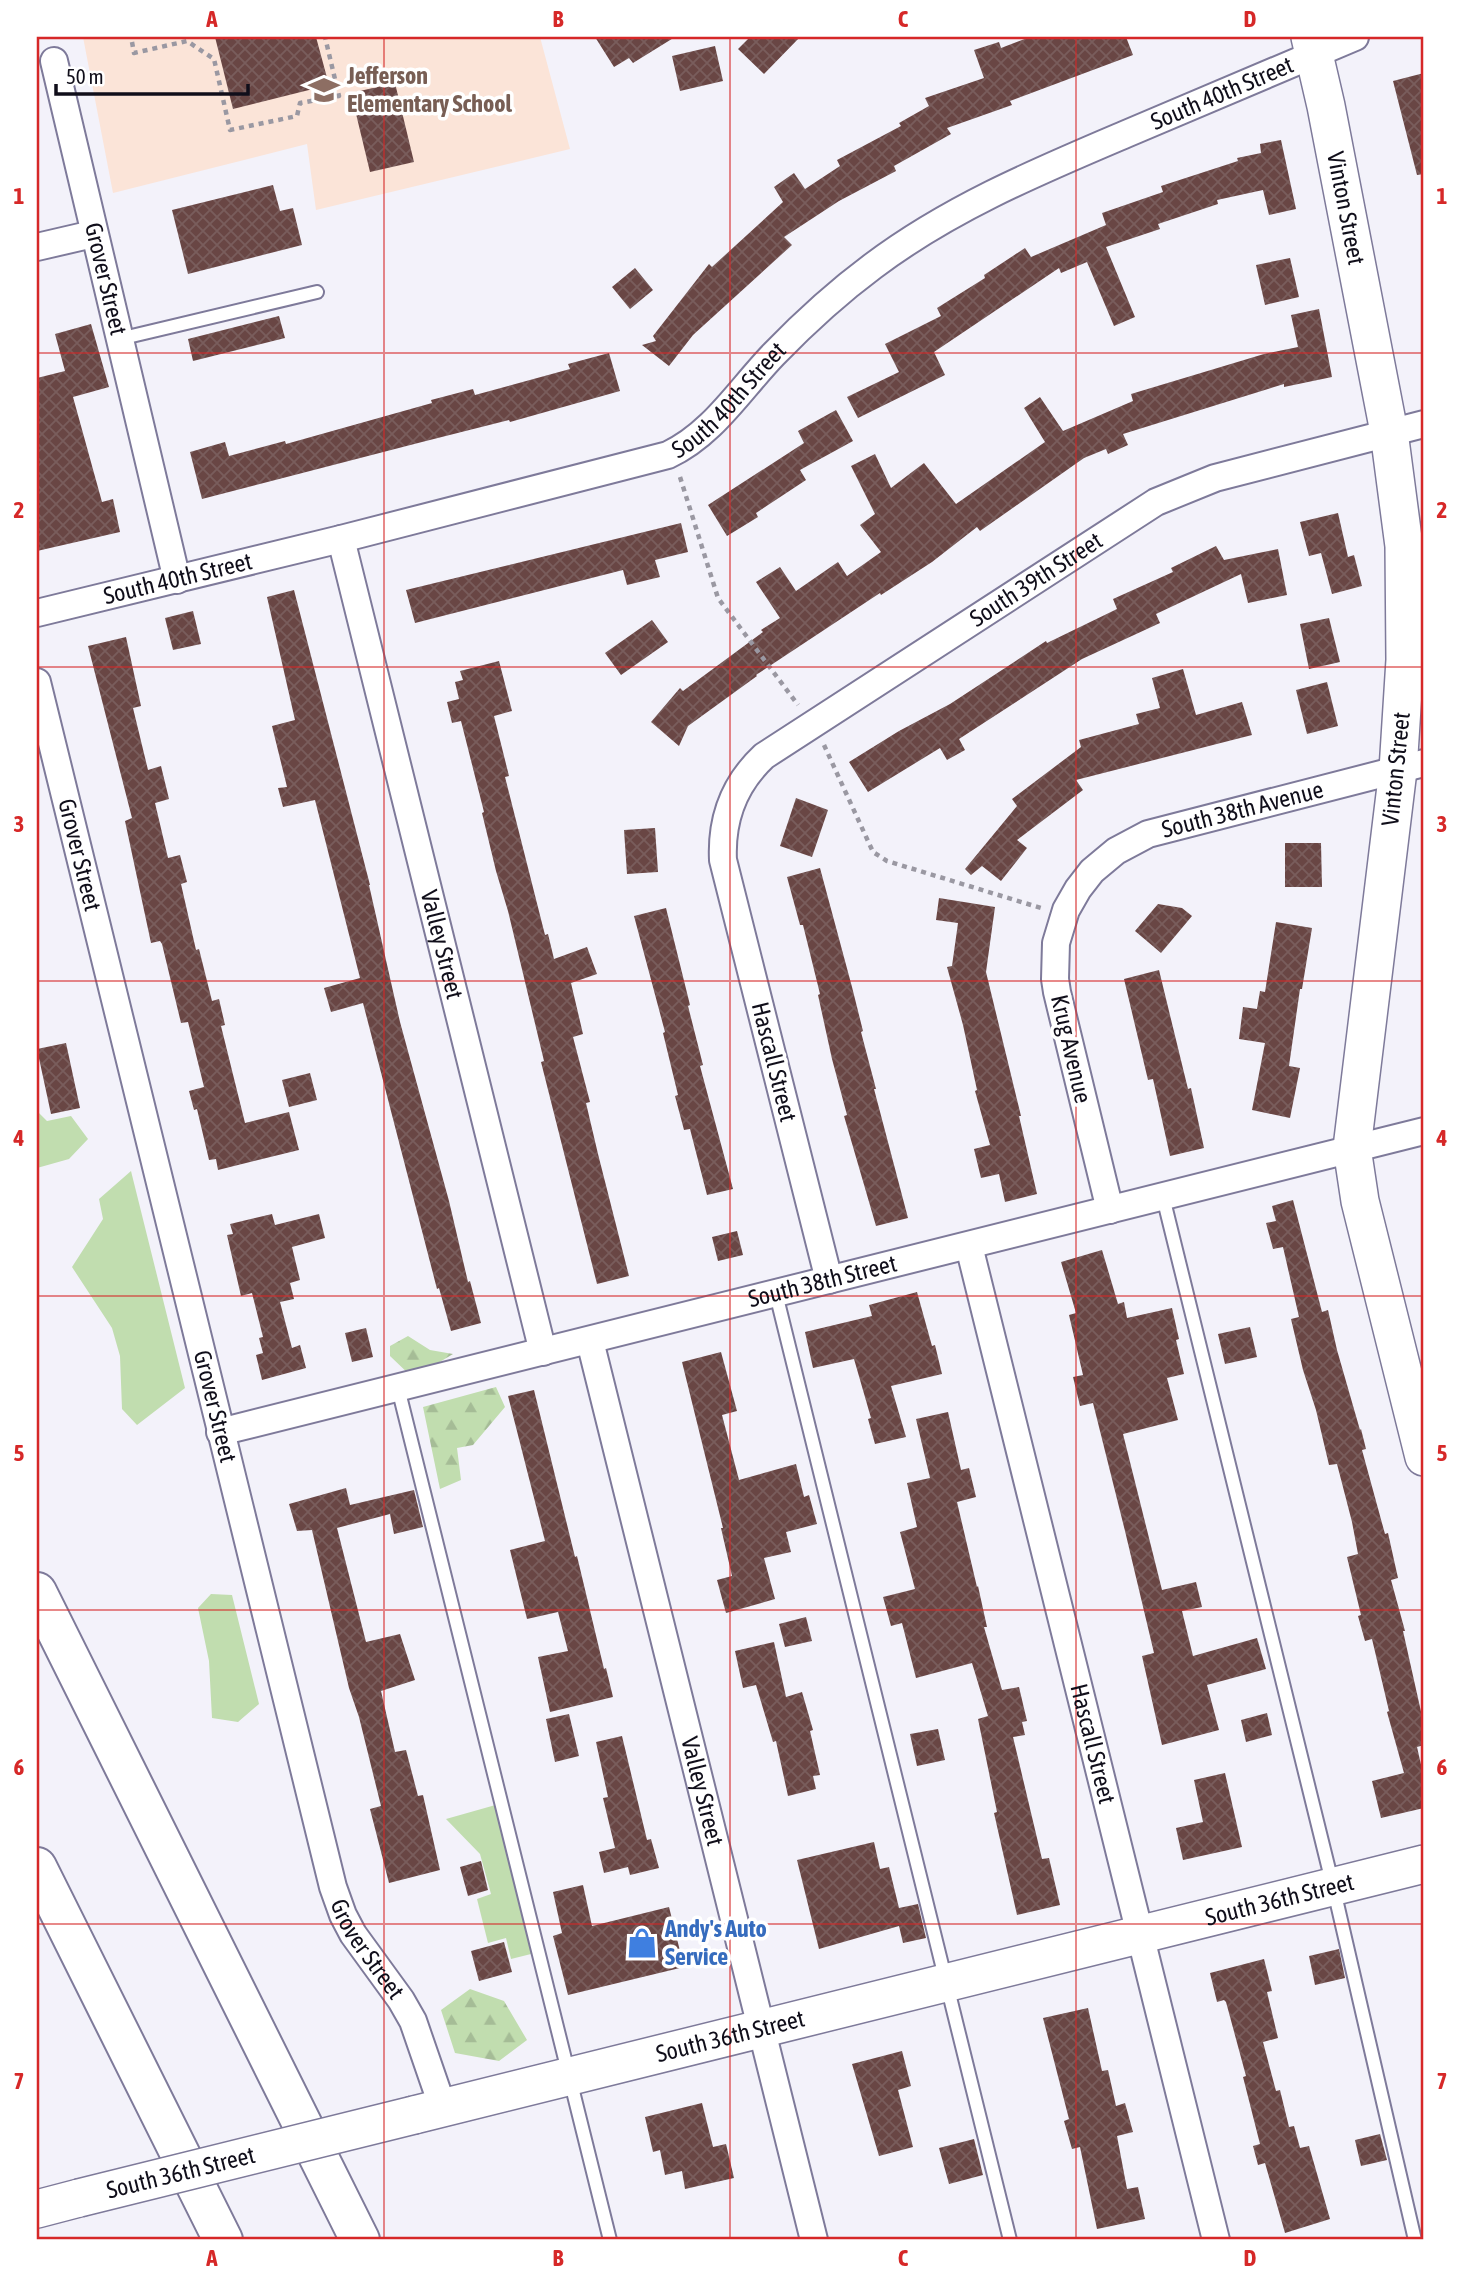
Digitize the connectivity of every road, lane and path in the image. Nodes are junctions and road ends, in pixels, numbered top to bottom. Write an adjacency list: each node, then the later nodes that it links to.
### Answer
1 (325, 37): 3 (path)
2 (1355, 37): 4 (street, South 40th Street)
3 (132, 42)
4 (1312, 46): 11 (street, Vinton Street); 12 (street, South 40th Street)
5 (54, 61): 6 (street, Grover Street)
6 (93, 234): 7 (street); 9 (street, Grover Street)
7 (37, 247)
8 (317, 292): 9 (lane)
9 (118, 339): 13 (street, Grover Street)
10 (1424, 424): 11 (street, South 39th Street)
11 (1389, 432): 16 (street, Vinton Street); 17 (street, South 39th Street)
12 (341, 539): 13 (street, South 40th Street); 27 (street, Valley Street)
13 (177, 580): 14 (street, South 40th Street)
14 (37, 613)
15 (37, 682): 29 (street, Grover Street)
16 (1411, 767): 18 (street, South 38th Avenue); 20 (street, Vinton Street)
17 (722, 843): 24 (street, Hascall Street)
18 (1078, 889): 22 (street, Krug Avenue)
19 (1424, 1131): 20 (street, South 38th Street)
20 (1352, 1148): 21 (street, South 38th Street); 30 (street, Vinton Street)
21 (1163, 1197): 22 (street, South 38th Street); 36 (lane)
22 (1110, 1210): 23 (street, South 38th Street)
23 (969, 1246): 24 (street, South 38th Street); 37 (street, Hascall Street)
24 (829, 1280): 25 (street, South 38th Street)
25 (776, 1294): 26 (street, South 38th Street); 38 (lane)
26 (590, 1341): 27 (street, South 38th Street); 39 (street, Valley Street)
27 (543, 1352): 28 (street, South 38th Street)
28 (398, 1388): 29 (street, South 38th Street); 40 (lane)
29 (220, 1432): 41 (street, Grover Street)
30 (1424, 1457)
31 (37, 1567): 33 (highway)
32 (37, 1591): 33 (highway)
33 (90, 1698): 44 (highway)
34 (1424, 1864): 36 (street, South 36th Street)
35 (37, 1867): 43 (highway)
36 (1333, 1886): 37 (street, South 36th Street); 49 (lane)
37 (1140, 1935): 38 (street, South 36th Street); 48 (street, Hascall Street)
38 (947, 1982): 39 (street, South 36th Street); 47 (lane)
39 (761, 2028): 40 (street, South 36th Street); 46 (street, Valley Street)
40 (569, 2077): 41 (street, South 36th Street); 45 (lane)
41 (429, 2111): 42 (street, South 36th Street, bridge)
42 (37, 2208)
43 (223, 2240)
44 (360, 2240)
45 (610, 2240)
46 (814, 2240)
47 (1010, 2240)
48 (1216, 2240)
49 (1415, 2240)

